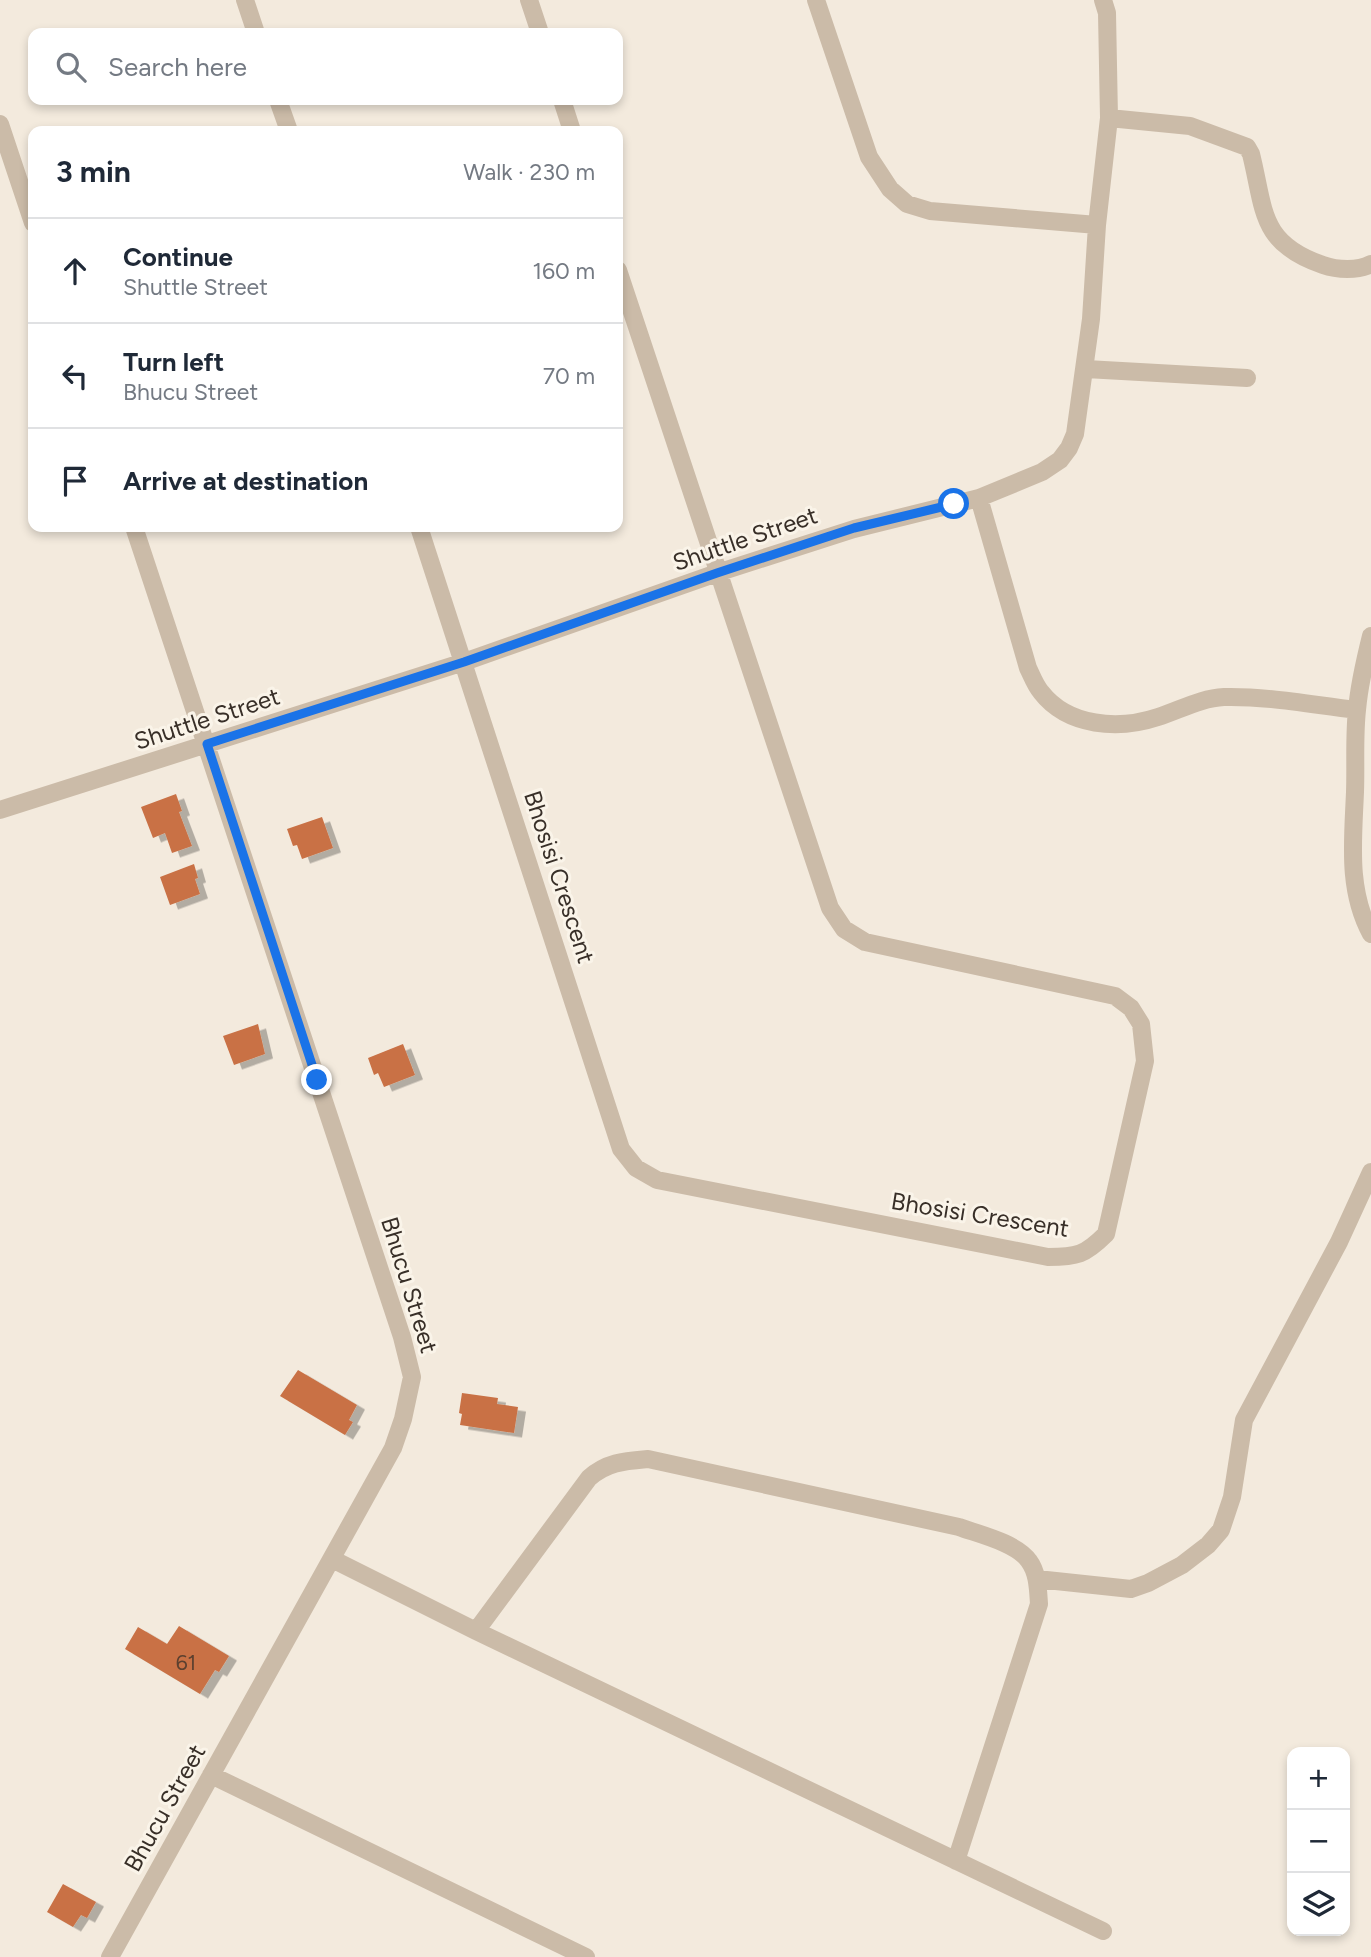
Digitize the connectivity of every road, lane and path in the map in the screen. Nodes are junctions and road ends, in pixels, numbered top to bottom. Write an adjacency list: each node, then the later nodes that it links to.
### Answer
1 (245, 0): 5 (street)
2 (529, 0): 6 (street)
3 (816, 0): 14 (street)
4 (1104, 0): 9 (street, Shuttle Street)
5 (254, 28)
6 (538, 28)
7 (280, 105): 11 (street)
8 (564, 105): 12 (street)
9 (1109, 118): 14 (street, Shuttle Street); 15 (street)
10 (0, 124): 13 (street)
11 (287, 126)
12 (570, 126)
13 (28, 208)
14 (1097, 225): 17 (street, Shuttle Street)
15 (1371, 264)
16 (623, 285): 22 (street, Bhosisi Crescent)
17 (1086, 369): 18 (street); 19 (street, Shuttle Street)
18 (1247, 378)
19 (979, 498): 22 (street, Shuttle Street); 25 (street)
20 (137, 532): 26 (street, Bhucu Street)
21 (421, 532): 24 (street, Bhosisi Crescent)
22 (717, 573): 24 (street, Shuttle Street); 24 (street, Bhosisi Crescent)
23 (1371, 636): 25 (street)
24 (464, 662): 26 (street, Shuttle Street)
25 (1357, 710): 28 (street)
26 (207, 744): 27 (street, Shuttle Street); 30 (street, Bhucu Street)
27 (0, 810)
28 (1371, 934)
29 (1371, 1172): 31 (street)
30 (332, 1559): 32 (street); 33 (street, Bhucu Street)
31 (1037, 1579): 32 (street); 34 (street)
32 (476, 1631): 34 (street)
33 (211, 1775): 36 (street, Bhucu Street); 37 (street)
34 (957, 1861): 35 (street)
35 (1103, 1931)
36 (110, 1957)
37 (586, 1957)

